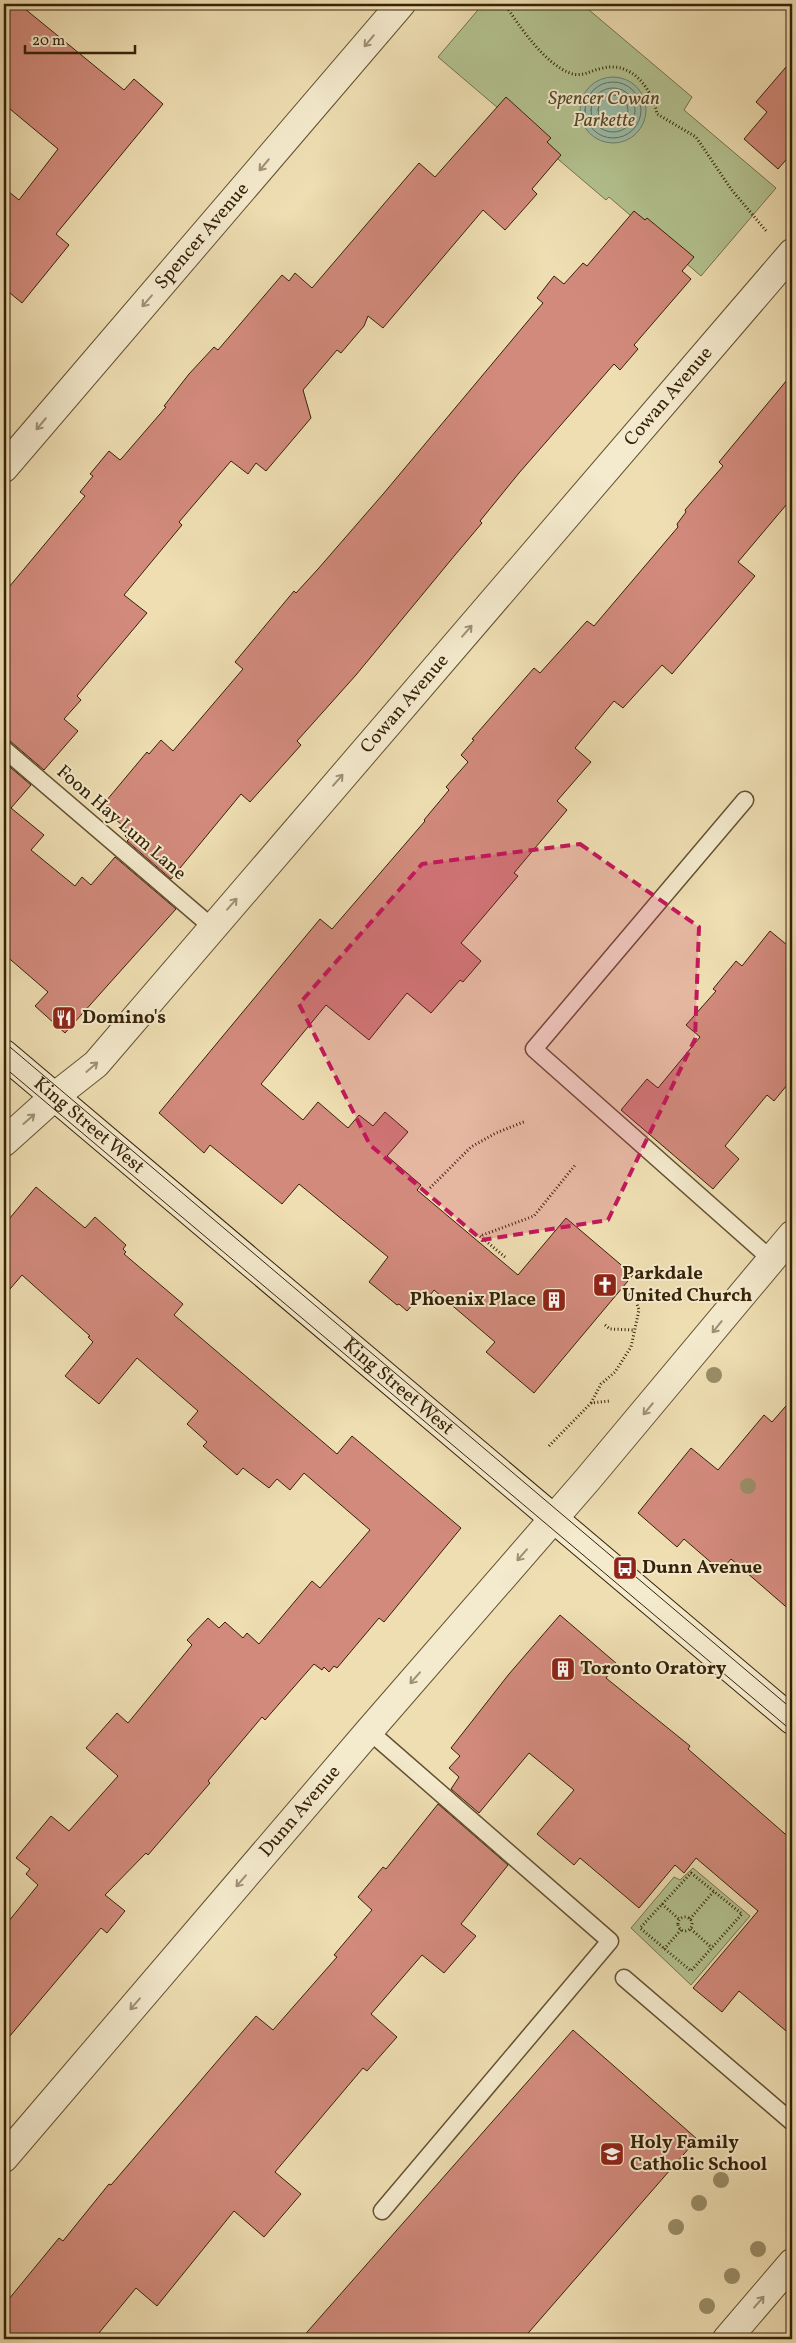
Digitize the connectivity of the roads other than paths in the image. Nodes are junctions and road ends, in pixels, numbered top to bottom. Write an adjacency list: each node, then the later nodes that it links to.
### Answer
1 (401, 4): 3 (street, Spencer Avenue, one-way to 3)
2 (784, 263): 6 (street, Cowan Avenue, one-way to 2)
3 (4, 468)
4 (4, 749): 6 (lane, Foon Hay Lum Lane)
5 (745, 800): 11 (lane)
6 (212, 927): 8 (street, Cowan Avenue, one-way to 6)
7 (4, 1054): 8 (street, King Street West)
8 (54, 1097): 9 (street, Cowan Avenue, one-way to 8); 12 (street, King Street West)
9 (4, 1142)
10 (792, 1235): 11 (street, Dunn Avenue)
11 (772, 1260): 12 (street, Dunn Avenue, one-way to 12)
12 (554, 1519): 13 (street, King Street West); 14 (street, Dunn Avenue, one-way to 14)
13 (792, 1720)
14 (369, 1731): 17 (street, Dunn Avenue, one-way to 17); 18 (lane)
15 (624, 1978): 16 (lane)
16 (792, 2122)
17 (4, 2158)
18 (382, 2211)
19 (792, 2263): 20 (street, one-way to 19)
20 (727, 2339)

